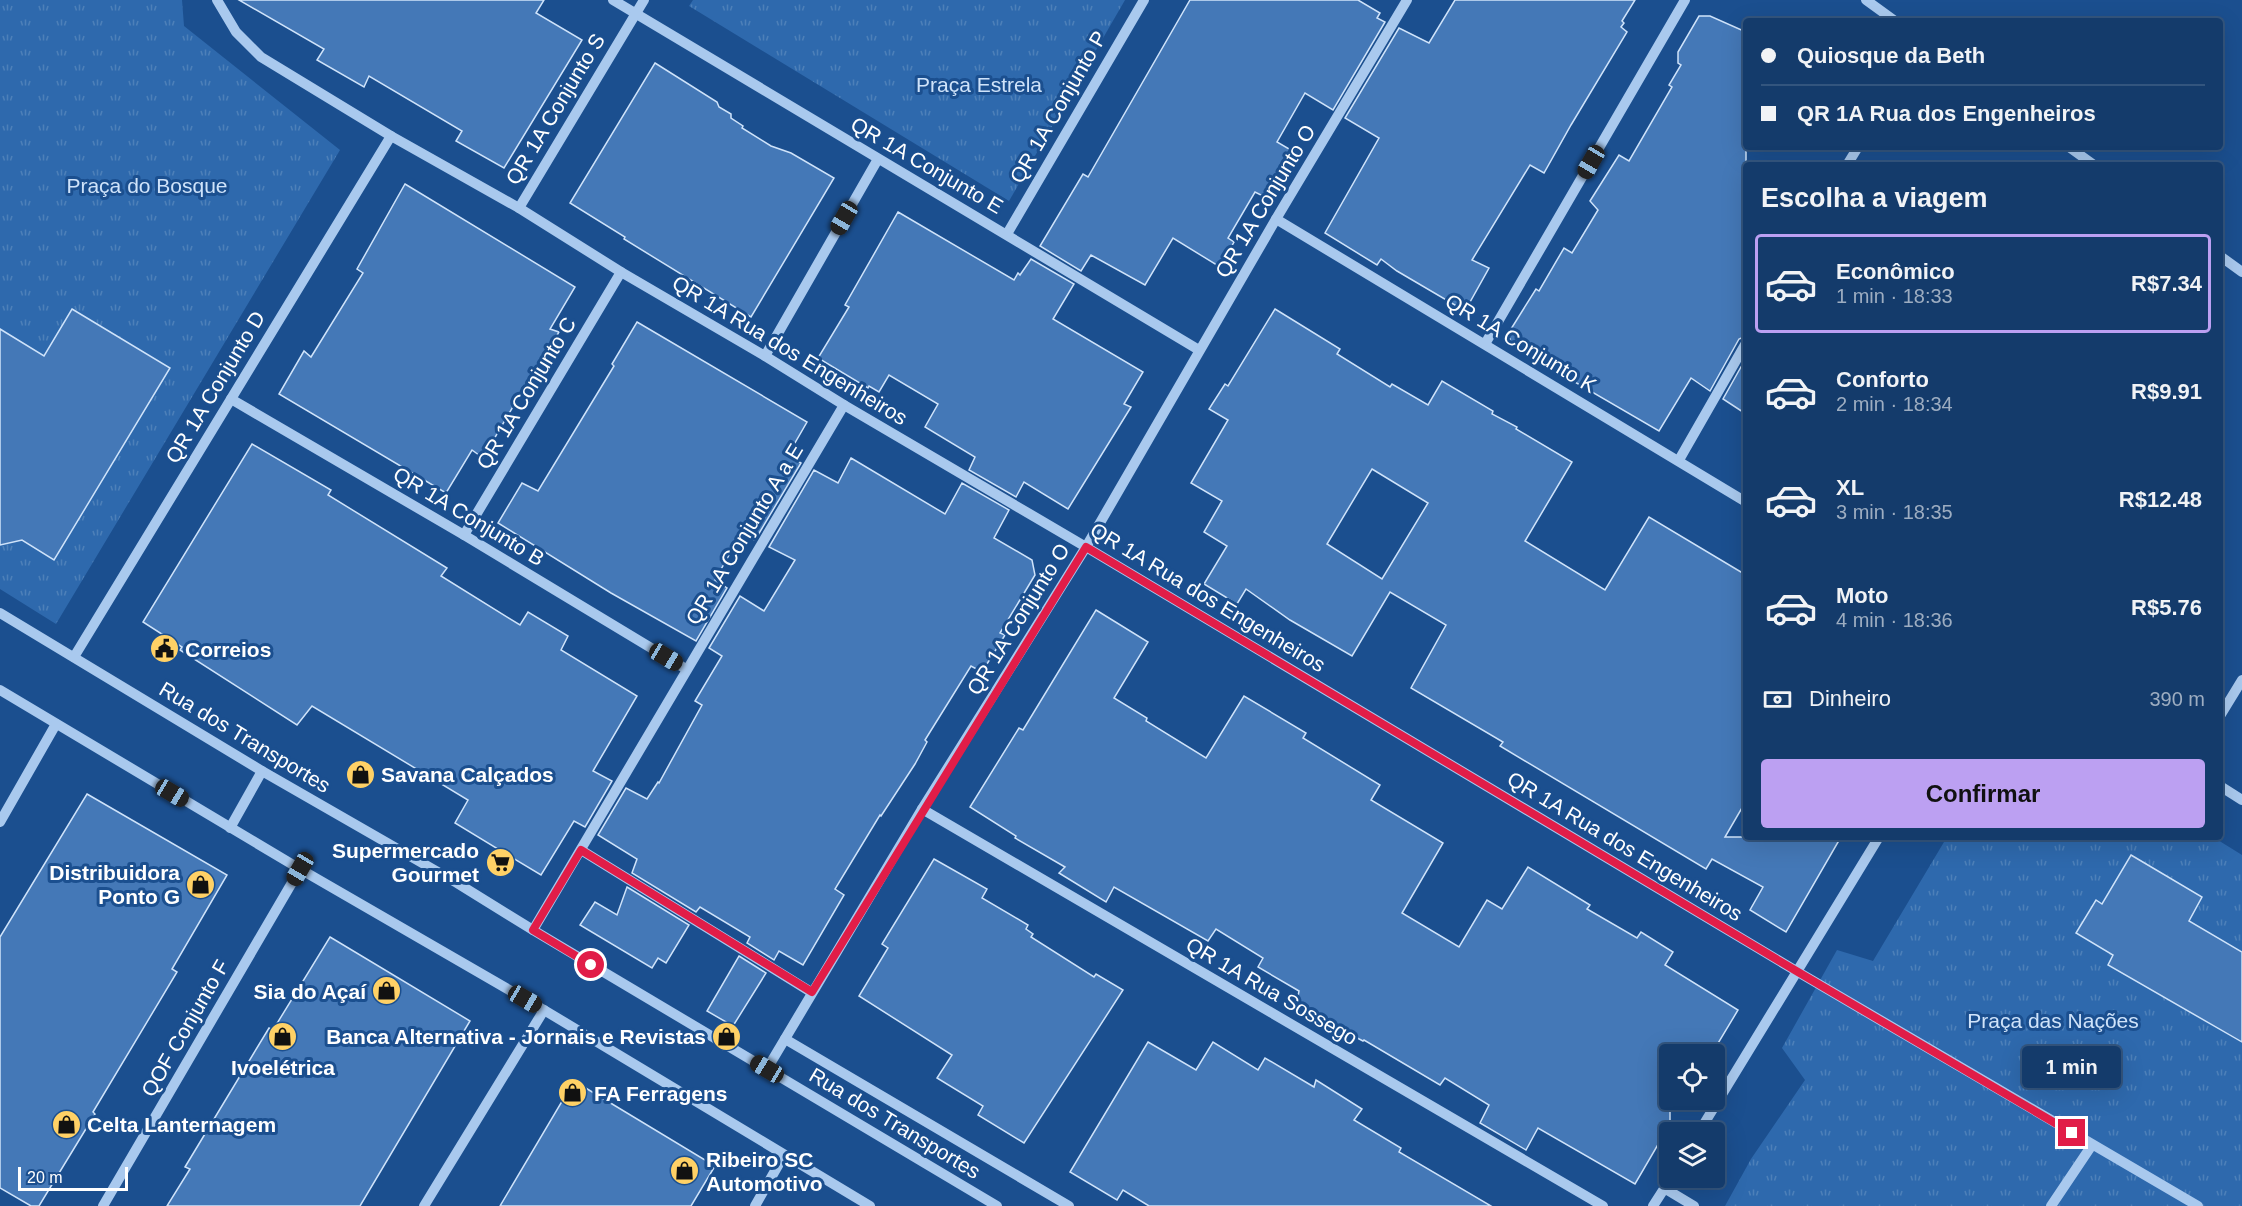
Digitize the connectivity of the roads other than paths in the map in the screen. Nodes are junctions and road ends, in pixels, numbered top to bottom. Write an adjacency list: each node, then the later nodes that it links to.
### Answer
1 (217, 0): 10 (street, QR 1A Rua dos Engenheiros)
2 (612, 0): 8 (street, QR 1A Conjunto E)
3 (644, 0): 8 (street, QR 1A Conjunto S)
4 (1144, 0): 16 (street, QR 1A Conjunto P)
5 (1407, 0): 15 (street, QR 1A Conjunto O)
6 (1685, 0): 20 (street)
7 (1866, 0): 9 (street)
8 (635, 13): 12 (street, QR 1A Conjunto E); 14 (street, QR 1A Conjunto S)
9 (1891, 18)
10 (391, 136): 14 (street, QR 1A Rua dos Engenheiros); 24 (street, QR 1A Conjunto D)
11 (2073, 150): 13 (street)
12 (878, 159): 16 (street, QR 1A Conjunto E); 23 (street)
13 (2090, 162)
14 (519, 208): 18 (street, QR 1A Rua dos Engenheiros)
15 (1276, 219): 20 (street, QR 1A Conjunto K); 22 (street, QR 1A Conjunto O)
16 (1007, 234): 22 (street, QR 1A Conjunto E)
17 (2223, 258): 19 (street)
18 (621, 272): 23 (street, QR 1A Rua dos Engenheiros); 28 (street, QR 1A Conjunto C)
19 (2242, 272)
20 (1485, 344): 26 (street, QR 1A Conjunto K)
21 (1743, 348): 26 (street)
22 (1199, 350): 29 (street, QR 1A Conjunto O)
23 (765, 356): 25 (street, QR 1A Rua dos Engenheiros)
24 (231, 399): 28 (street, QR 1A Conjunto B); 31 (street, QR 1A Conjunto D)
25 (844, 405): 29 (street, QR 1A Rua dos Engenheiros); 32 (street, QR 1A Conjunto A a E)
26 (1679, 460): 27 (street, QR 1A Conjunto K)
27 (1743, 500)
28 (464, 535): 32 (street, QR 1A Conjunto B)
29 (1086, 547): 40 (street, QR 1A Conjunto O); 47 (street, QR 1A Rua dos Engenheiros)
30 (0, 614): 31 (street, Rua dos Transportes)
31 (74, 657): 37 (street, Rua dos Transportes)
32 (686, 669): 44 (street, QR 1A Conjunto A a E)
33 (2242, 680): 35 (street)
34 (0, 690): 36 (street)
35 (2223, 711)
36 (56, 724): 41 (street); 42 (street)
37 (262, 771): 42 (street); 46 (street, Rua dos Transportes)
38 (2223, 788): 39 (street)
39 (2242, 800)
40 (922, 809): 48 (street, QR 1A Conjunto O); 62 (street, QR 1A Rua Sossego)
41 (0, 822)
42 (230, 828): 45 (street)
43 (1877, 840): 47 (street)
44 (581, 850): 46 (street, QR 1A Conjunto A a E); 48 (street)
45 (300, 869): 49 (street); 56 (street, QOF Conjunto F)
46 (533, 930): 51 (street, Rua dos Transportes)
47 (1798, 972): 52 (street); 53 (street, QR 1A Rua dos Engenheiros)
48 (812, 992): 50 (street, QR 1A Conjunto O)
49 (544, 1010): 54 (street); 57 (street)
50 (785, 1039): 51 (street, QR 1A Conjunto O); 61 (street)
51 (767, 1069): 60 (street, Rua dos Transportes)
52 (1705, 1122)
53 (2092, 1144): 65 (street); 66 (street, QR 1A Rua dos Engenheiros)
54 (784, 1155): 58 (street); 59 (street)
55 (1664, 1188): 63 (street); 64 (street)
56 (103, 1206)
57 (424, 1206)
58 (755, 1206)
59 (870, 1206)
60 (997, 1206)
61 (1069, 1206)
62 (1603, 1206)
63 (1653, 1206)
64 (1694, 1206)
65 (2051, 1206)
66 (2198, 1206)

